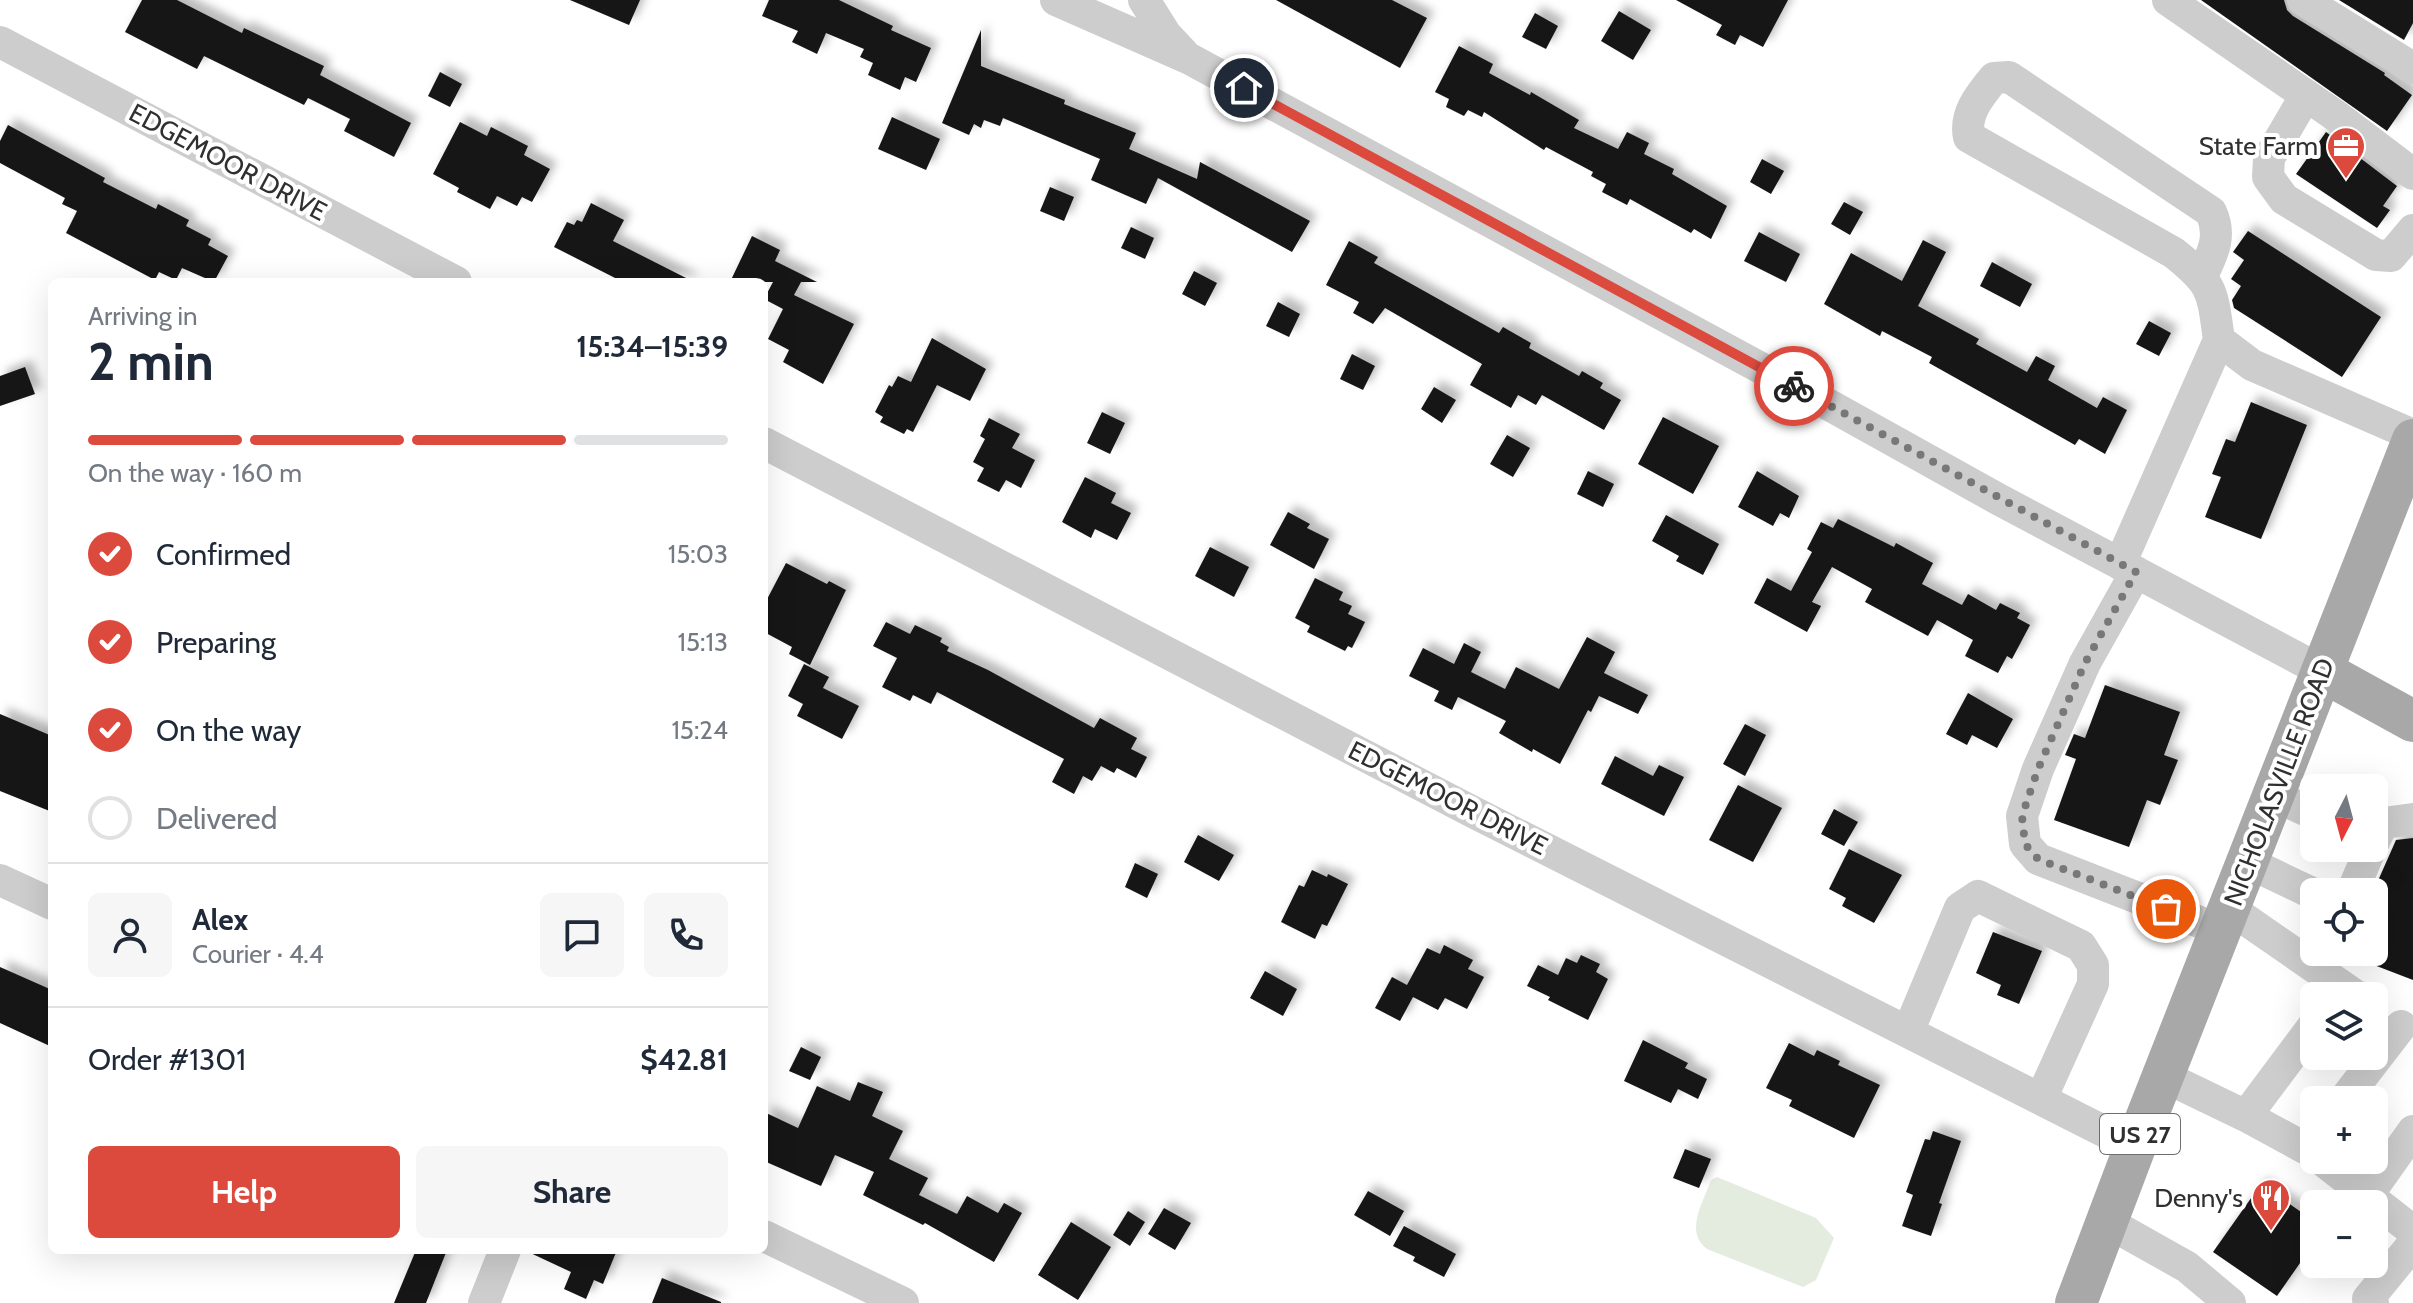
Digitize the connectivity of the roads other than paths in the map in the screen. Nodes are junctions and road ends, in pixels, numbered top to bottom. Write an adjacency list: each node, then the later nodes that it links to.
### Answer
1 (1056, 0): 6 (street)
2 (1144, 0): 6 (street)
3 (2168, 0): 8 (street)
4 (2303, 0): 7 (street)
5 (0, 42): 12 (street, EDGEMOOR DRIVE)
6 (1188, 58): 16 (street)
7 (2413, 68)
8 (2306, 95): 9 (street); 10 (street)
9 (2413, 174)
10 (2413, 230)
11 (2202, 276): 11 (street); 13 (street)
12 (448, 278)
13 (2219, 340): 14 (street); 16 (street)
14 (2413, 438): 17 (main road, NICHOLASVILLE ROAD / US 27)
15 (768, 445): 33 (street, EDGEMOOR DRIVE)
16 (2128, 568): 17 (street); 27 (street)
17 (2322, 671): 18 (main road); 19 (main road, NICHOLASVILLE ROAD / US 27)
18 (2413, 721)
19 (2273, 795): 20 (street); 23 (main road, NICHOLASVILLE ROAD / US 27)
20 (2300, 808)
21 (2413, 819): 22 (street)
22 (2388, 822)
23 (2247, 862): 25 (street); 27 (main road, NICHOLASVILLE ROAD / US 27)
24 (0, 880): 26 (street)
25 (2300, 887)
26 (48, 902)
27 (2225, 919): 28 (street); 36 (main road, NICHOLASVILLE ROAD / US 27)
28 (2300, 952)
29 (2326, 966): 30 (street)
30 (2342, 982)
31 (2388, 1017): 32 (street)
32 (2407, 1030): 35 (street)
33 (1908, 1032): 37 (street, EDGEMOOR DRIVE); 37 (street)
34 (2300, 1044): 38 (street)
35 (2388, 1045)
36 (2163, 1076): 38 (street); 41 (main road, NICHOLASVILLE ROAD / US 27)
37 (2041, 1099): 41 (street, EDGEMOOR DRIVE)
38 (2246, 1116): 40 (street)
39 (2413, 1131): 44 (street)
40 (2300, 1143)
41 (2135, 1147): 46 (main road, NICHOLASVILLE ROAD / US 27)
42 (2342, 1174): 43 (street)
43 (2360, 1190)
44 (2371, 1190)
45 (2388, 1212): 47 (street)
46 (2107, 1222): 53 (main road, NICHOLASVILLE ROAD / US 27); 54 (street)
47 (2413, 1231)
48 (768, 1238): 52 (street)
49 (2413, 1244): 55 (street)
50 (503, 1254): 51 (street)
51 (484, 1303)
52 (903, 1303)
53 (2076, 1303)
54 (2230, 1303)
55 (2373, 1303)

